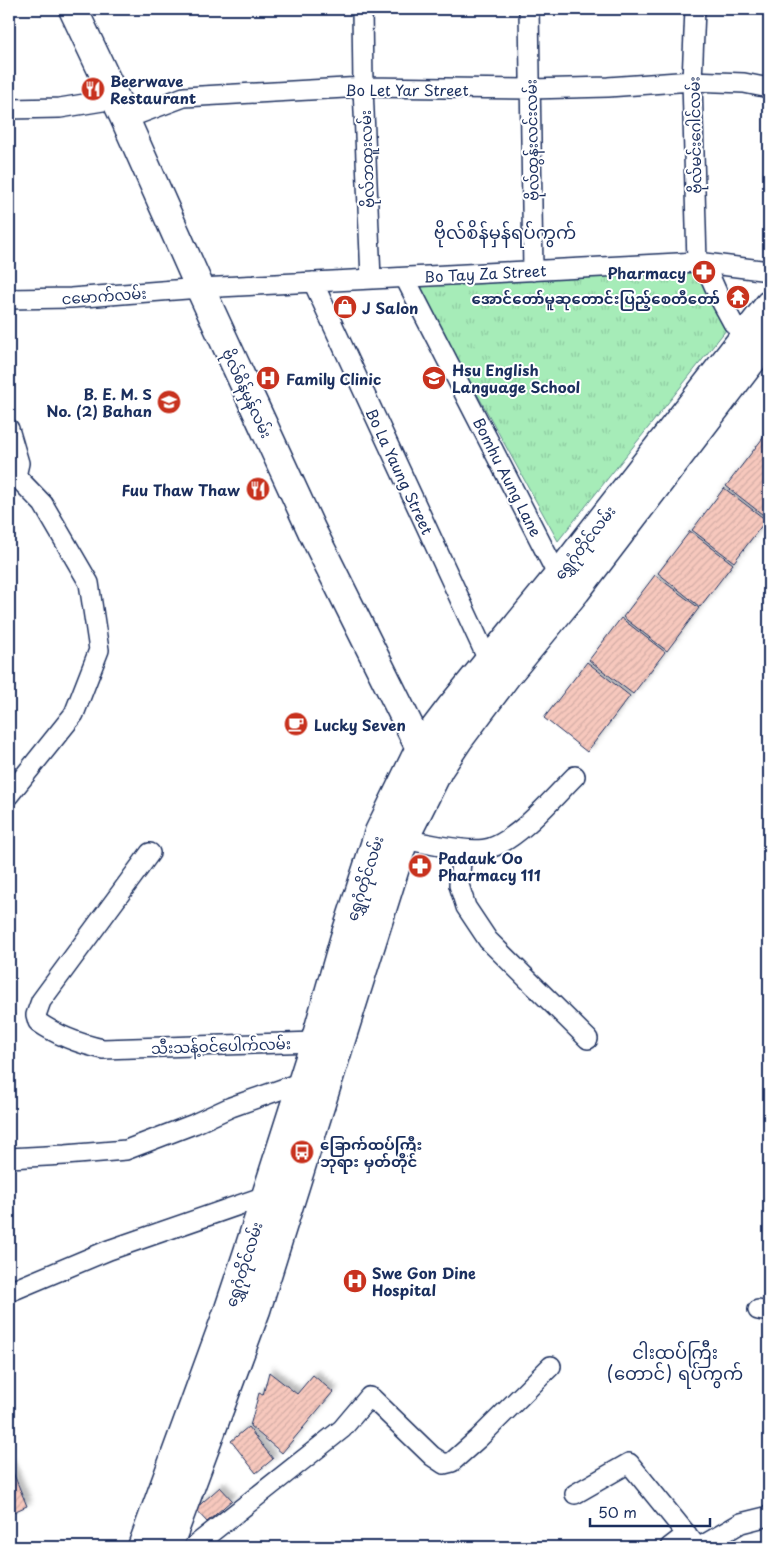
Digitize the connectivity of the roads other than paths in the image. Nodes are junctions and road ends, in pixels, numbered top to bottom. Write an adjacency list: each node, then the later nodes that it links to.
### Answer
1 (73, 9): 10 (main road, ဗိုလ်စိန်မှန်လမ်း)
2 (362, 9): 6 (street, ဗိုလ်ဘထူးလမ်း)
3 (529, 9): 8 (street, ဗိုလ်ထွန်းလင်းလမ်း)
4 (695, 9): 5 (street, ဗိုလ်မင်းဂေါင်လမ်း)
5 (692, 81): 7 (street, Bo Let Yar Street); 8 (street, Bo Let Yar Street); 11 (street, ဗိုလ်မင်းဂေါင်လမ်း)
6 (364, 88): 8 (street, Bo Let Yar Street); 10 (street, Bo Let Yar Street); 15 (street, ဗိုလ်ဘထူးလမ်း)
7 (769, 88)
8 (531, 89): 12 (street, ဗိုလ်ထွန်းလင်းလမ်း)
9 (9, 109): 10 (street, Bo Let Yar Street)
10 (120, 109): 17 (main road, ဗိုလ်စိန်မှန်လမ်း)
11 (700, 263): 12 (street, Bo Tay Za Street); 13 (street, Bo Tay Za Street); 20 (street)
12 (533, 271): 14 (street, Bo Tay Za Street)
13 (769, 271)
14 (405, 278): 15 (street, Bo Tay Za Street); 23 (street, Bomhu Aung Lane)
15 (371, 279): 16 (street, Bo Tay Za Street)
16 (313, 282): 17 (street, Bo Tay Za Street); 24 (street, Bo La Yaung Street)
17 (200, 288): 18 (street, ငမောက်လမ်း); 25 (main road, ဗိုလ်စိန်မှန်လမ်း)
18 (9, 299)
19 (769, 305): 20 (main road, ရွှေဂုံတိုင်လမ်း)
20 (759, 340): 23 (main road, ရွှေဂုံတိုင်လမ်း)
21 (9, 429): 22 (street)
22 (12, 477): 28 (street)
23 (567, 584): 24 (main road, ရွှေဂုံတိုင်လမ်း); 26 (main road, ရွှေဂုံတိုင်လမ်း)
24 (488, 660): 25 (main road, ရွှေဂုံတိုင်လမ်း)
25 (420, 748): 26 (main road, ဗိုလ်စိန်မှန်လမ်း); 29 (main road, ရွှေဂုံတိုင်လမ်း)
26 (439, 769): 29 (main road, ရွှေဂုံတိုင်လမ်း)
27 (575, 776): 30 (street)
28 (9, 795)
29 (391, 835): 30 (street); 33 (main road, ရွှေဂုံတိုင်လမ်း)
30 (462, 849): 32 (street)
31 (150, 853): 33 (street, သီးသန့်ဝင်ပေါက်လမ်း)
32 (588, 1039)
33 (327, 1044): 34 (main road, ရွှေဂုံတိုင်လမ်း)
34 (314, 1084): 35 (street); 36 (main road, ရွှေဂုံတိုင်လမ်း); 43 (main road, ရွှေဂုံတိုင်လမ်း)
35 (9, 1158)
36 (265, 1196): 37 (street); 42 (main road, ရွှေဂုံတိုင်လမ်း)
37 (9, 1292)
38 (551, 1366): 44 (street)
39 (575, 1494): 41 (street)
40 (769, 1516): 41 (street)
41 (695, 1543): 45 (street)
42 (142, 1547)
43 (168, 1547)
44 (193, 1547)
45 (670, 1547)

